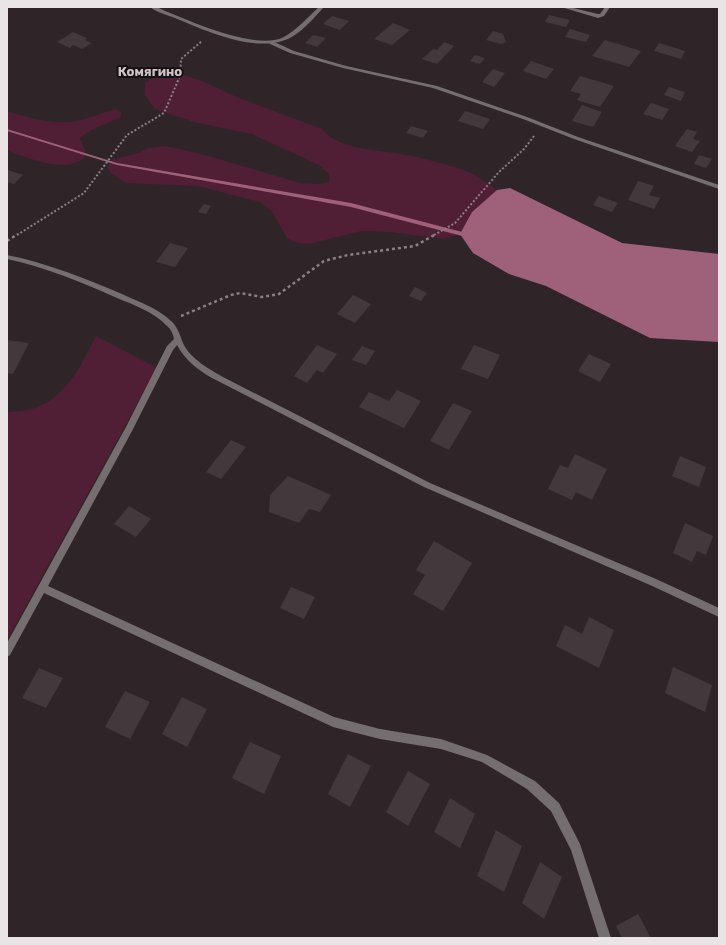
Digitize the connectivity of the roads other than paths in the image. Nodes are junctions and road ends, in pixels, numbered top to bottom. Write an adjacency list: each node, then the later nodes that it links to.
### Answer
1 (152, 7): 5 (street)
2 (322, 7): 5 (street)
3 (563, 7): 4 (street)
4 (608, 7)
5 (272, 43): 6 (street)
6 (719, 187)
7 (7, 257): 8 (street)
8 (178, 340): 9 (street); 10 (street)
9 (42, 588): 11 (street); 12 (street)
10 (719, 614)
11 (7, 652)
12 (606, 938)

